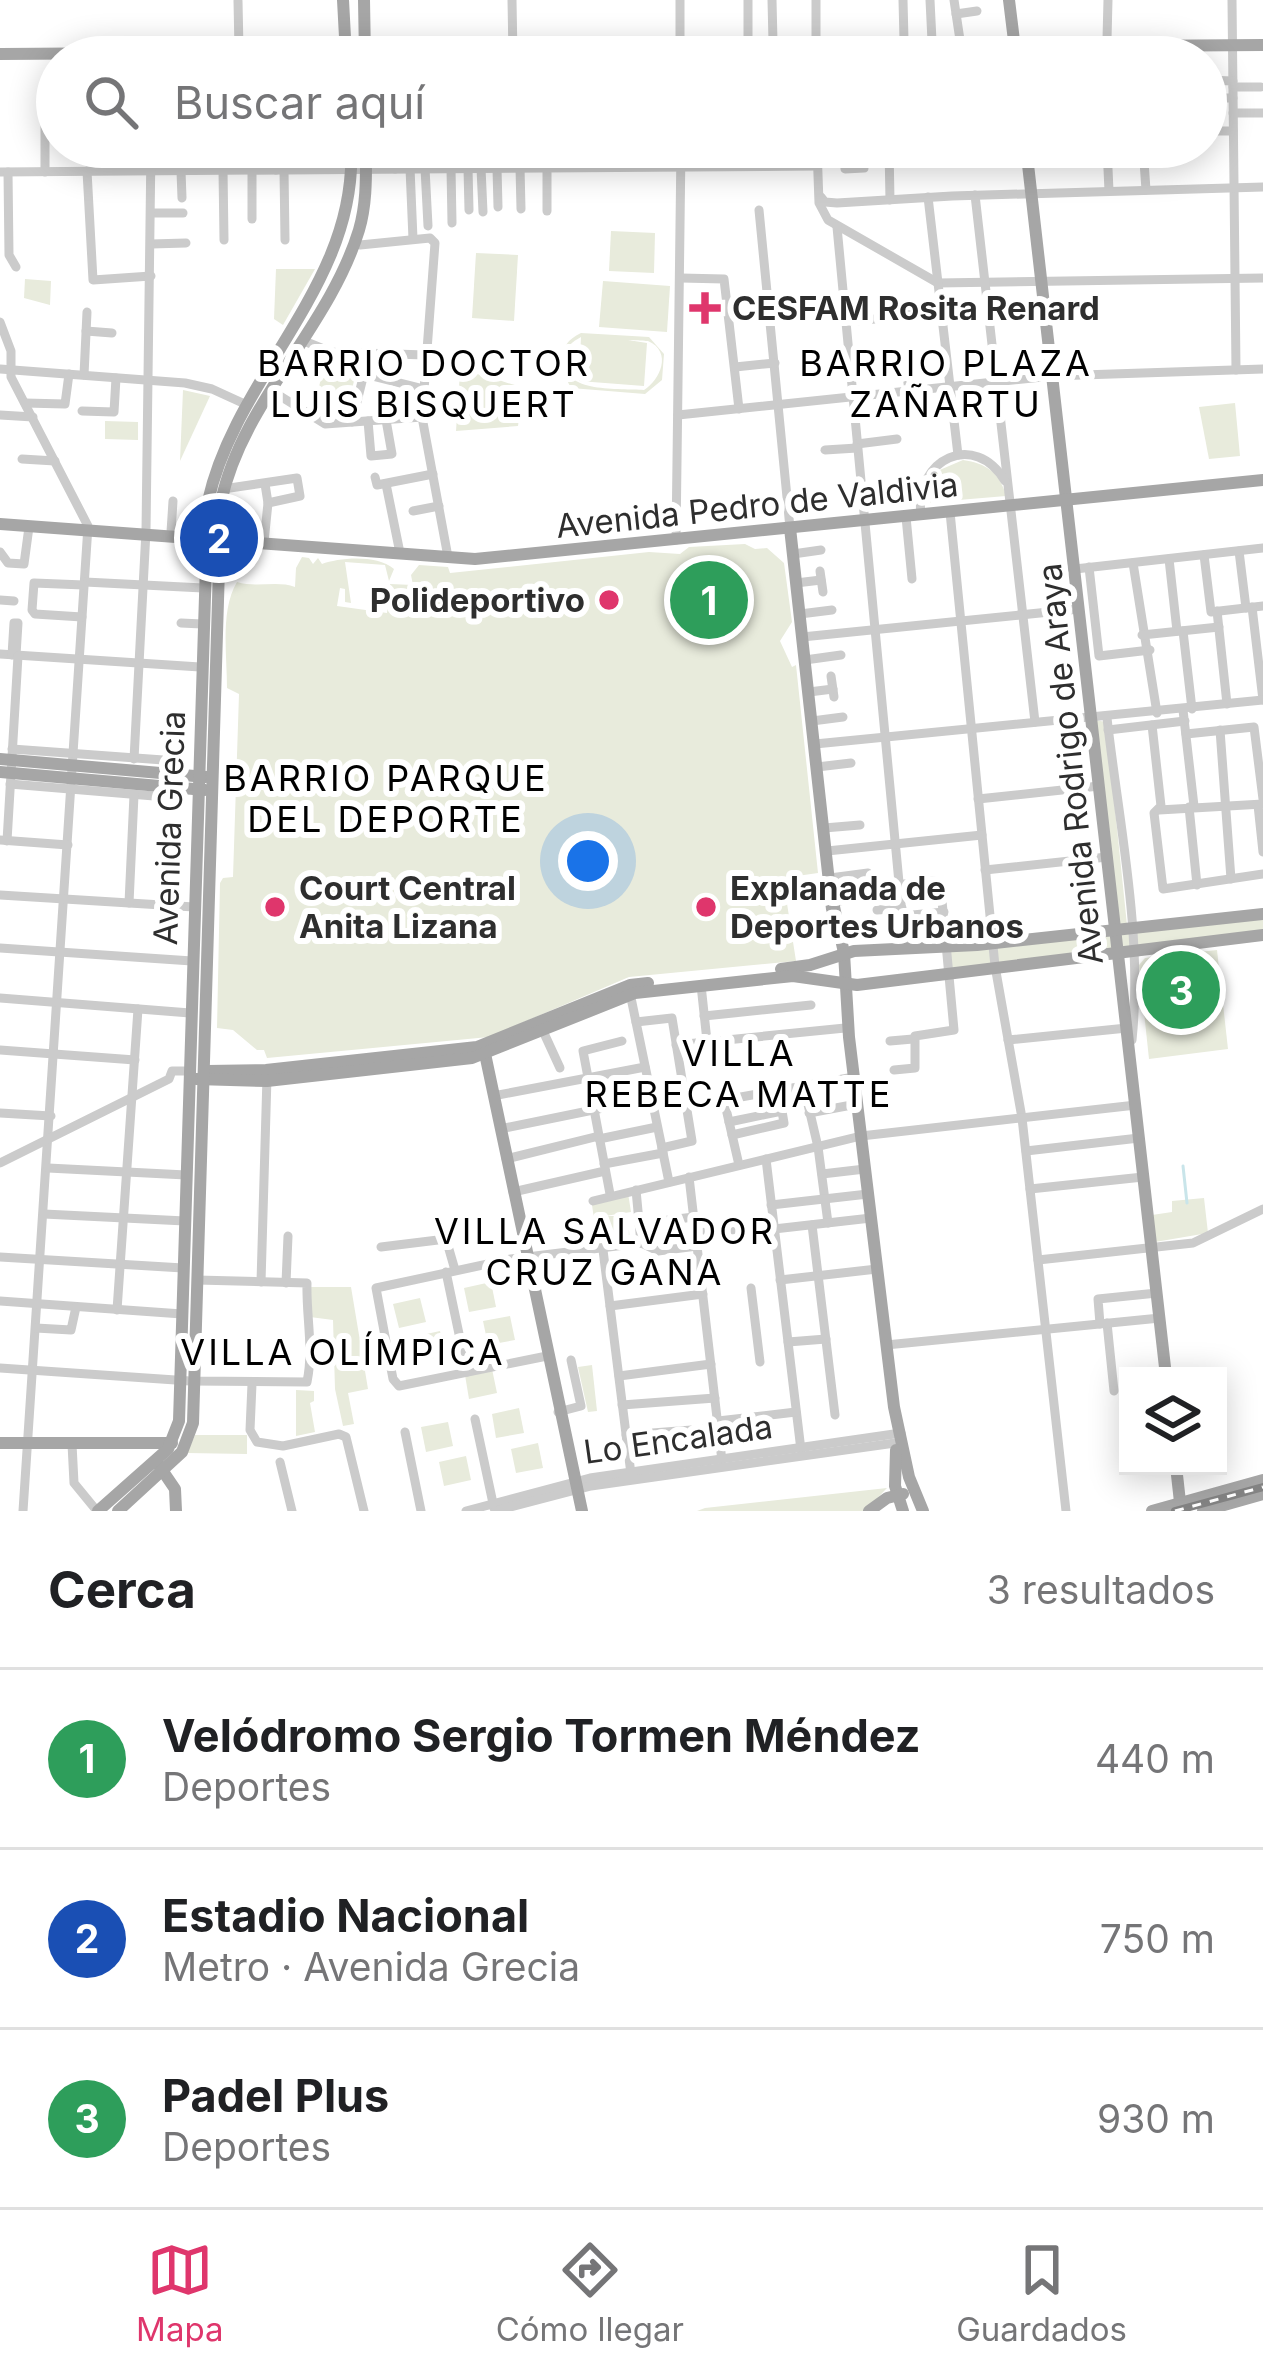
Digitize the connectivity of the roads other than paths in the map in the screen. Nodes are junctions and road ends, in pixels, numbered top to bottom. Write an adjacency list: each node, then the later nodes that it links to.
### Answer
1 (343, 0): 18 (main road)
2 (364, 0): 19 (main road)
3 (512, 0): 20 (street)
4 (680, 0): 21 (street)
5 (748, 0): 22 (street)
6 (772, 0): 23 (street)
7 (816, 0): 24 (street)
8 (903, 0): 25 (street)
9 (930, 0): 26 (street)
10 (954, 0): 16 (street)
11 (1009, 0): 28 (main road)
12 (1108, 0): 29 (street)
13 (1232, 0): 31 (street)
14 (238, 1): 17 (street)
15 (977, 11): 16 (street)
16 (956, 14): 27 (street)
17 (239, 36)
18 (345, 36)
19 (365, 36)
20 (513, 36)
21 (680, 36)
22 (743, 36)
23 (775, 36)
24 (816, 36)
25 (904, 36)
26 (932, 36)
27 (959, 36)
28 (1014, 36)
29 (1109, 36)
30 (1227, 41): 31 (main road)
31 (1232, 41): 32 (main road); 37 (street)
32 (1263, 41)
33 (0, 51): 34 (main road)
34 (36, 51)
35 (1227, 87): 37 (street)
36 (1256, 87): 37 (street); 40 (street)
37 (1233, 89): 38 (street); 39 (street)
38 (1227, 91)
39 (1233, 113): 40 (street); 42 (street)
40 (1257, 113)
41 (1227, 130): 42 (street)
42 (1233, 130): 68 (street)
43 (45, 168): 67 (street)
44 (410, 168): 45 (street); 59 (street); 92 (street)
45 (425, 168): 46 (street); 91 (street)
46 (451, 168): 47 (street); 89 (street)
47 (468, 168): 48 (street); 82 (street)
48 (489, 168): 80 (street); 85 (street)
49 (517, 168): 81 (street)
50 (547, 168): 84 (street)
51 (681, 168): 100 (street)
52 (817, 168): 72 (street)
53 (818, 168): 74 (street)
54 (889, 168): 78 (street)
55 (1028, 168): 73 (main road, Avenida Rodrigo de Araya)
56 (1108, 168): 71 (street)
57 (1144, 168): 70 (street)
58 (359, 169): 59 (street); 62 (street); 95 (main road, Avenida Grecia); 137 (main road, Avenida Grecia)
59 (395, 169)
60 (223, 170): 61 (street); 65 (street); 93 (street)
61 (252, 170): 62 (street); 88 (street)
62 (280, 170): 94 (street)
63 (87, 171): 64 (street); 67 (street); 99 (street)
64 (151, 171): 65 (street); 86 (street)
65 (181, 171): 77 (street)
66 (4, 172): 67 (street); 98 (street)
67 (45, 172)
68 (1233, 188): 69 (street); 70 (street); 101 (street)
69 (1263, 188)
70 (1146, 190): 71 (street)
71 (1109, 191): 73 (street)
72 (818, 192): 74 (street); 79 (street); 90 (street)
73 (1031, 193): 75 (street); 104 (main road, Avenida Rodrigo de Araya)
74 (831, 195): 79 (street)
75 (975, 195): 76 (street); 103 (street)
76 (928, 197): 78 (street); 105 (street)
77 (182, 198)
78 (890, 200): 79 (street)
79 (848, 201)
80 (498, 207)
81 (521, 209)
82 (469, 210)
83 (759, 210): 118 (street)
84 (548, 211)
85 (483, 212)
86 (151, 213): 87 (street); 97 (street)
87 (183, 213)
88 (252, 219)
89 (452, 224)
90 (837, 227): 105 (street); 111 (street)
91 (429, 232): 92 (street); 116 (street)
92 (413, 239): 95 (street)
93 (224, 240)
94 (285, 240)
95 (355, 242): 114 (main road, Avenida Grecia)
96 (186, 243): 97 (street)
97 (151, 244): 99 (street)
98 (16, 267)
99 (151, 276): 128 (street)
100 (681, 278): 119 (street); 141 (street)
101 (1234, 278): 102 (street); 104 (street); 122 (street)
102 (1263, 278)
103 (985, 282): 104 (street); 105 (street); 129 (street)
104 (1042, 282): 126 (main road, Avenida Rodrigo de Araya)
105 (938, 283): 106 (street)
106 (941, 309): 108 (street); 130 (street)
107 (87, 312): 112 (street)
108 (907, 313)
109 (886, 318): 111 (street)
110 (0, 322): 120 (street)
111 (845, 322): 134 (street)
112 (86, 331): 113 (street); 125 (street)
113 (112, 333)
114 (304, 341): 115 (street); 132 (main road, Avenida Grecia)
115 (369, 353): 116 (street); 124 (street)
116 (426, 355): 131 (street)
117 (905, 359): 133 (street)
118 (775, 363): 119 (street); 136 (street)
119 (734, 368): 138 (street)
120 (5, 369): 123 (street); 135 (street)
121 (1263, 369): 122 (street)
122 (1236, 370): 126 (street)
123 (68, 374): 125 (street); 135 (street)
124 (364, 374): 131 (street); 146 (street)
125 (84, 375): 127 (street)
126 (1052, 376): 129 (street); 159 (main road, Avenida Rodrigo de Araya)
127 (116, 378): 128 (street); 139 (street)
128 (150, 380): 137 (street); 171 (street)
129 (996, 382): 130 (street); 157 (street)
130 (950, 386): 133 (street); 150 (street)
131 (424, 389): 143 (street)
132 (272, 391): 146 (street); 156 (main road, Avenida Grecia)
133 (909, 391): 134 (street)
134 (852, 397): 136 (street); 148 (street)
135 (25, 403): 142 (street)
136 (779, 404): 138 (street); 168 (street)
137 (247, 405): 172 (main road, Avenida Grecia)
138 (739, 409): 141 (street)
139 (82, 411)
140 (0, 415): 142 (street)
141 (678, 415): 173 (street)
142 (33, 417): 152 (street)
143 (422, 417): 144 (street); 153 (street)
144 (386, 420): 145 (street); 145 (street)
145 (368, 421): 146 (street)
146 (352, 422)
147 (897, 439): 148 (street)
148 (857, 446): 149 (street); 165 (street)
149 (825, 451)
150 (958, 455): 157 (street); 164 (street)
151 (22, 459): 152 (street)
152 (56, 461): 169 (street)
153 (433, 474): 161 (street); 179 (street)
154 (1263, 480): 159 (main road, Avenida Pedro de Valdivia)
155 (265, 484): 156 (street); 160 (street); 160 (street)
156 (224, 489): 172 (main road, Avenida Grecia)
157 (1010, 499): 159 (main road, Avenida Pedro de Valdivia); 163 (main road, Avenida Pedro de Valdivia); 199 (street)
158 (173, 501): 170 (street)
159 (1067, 501): 185 (main road, Avenida Rodrigo de Araya)
160 (268, 502): 174 (street)
161 (439, 506): 162 (street); 182 (street)
162 (413, 511)
163 (950, 512): 164 (main road, Avenida Pedro de Valdivia); 201 (street)
164 (914, 516): 165 (main road, Avenida Pedro de Valdivia); 186 (street)
165 (864, 521): 168 (main road, Avenida Pedro de Valdivia); 205 (street)
166 (0, 522): 167 (main road, Avenida Pedro de Valdivia); 169 (main road, Avenida Pedro de Valdivia)
167 (29, 526): 169 (main road, Avenida Pedro de Valdivia); 177 (street)
168 (790, 528): 173 (main road, Avenida Pedro de Valdivia); 180 (main road)
169 (88, 529): 171 (main road, Avenida Pedro de Valdivia); 188 (street)
170 (171, 532): 171 (main road, Avenida Pedro de Valdivia); 172 (main road, Avenida Pedro de Valdivia)
171 (146, 533): 172 (main road, Avenida Pedro de Valdivia); 190 (street)
172 (212, 537): 174 (main road, Avenida Pedro de Valdivia); 191 (main road, Avenida Grecia); 238 (main road, Avenida Grecia)
173 (676, 540): 182 (main road, Avenida Pedro de Valdivia)
174 (260, 542): 179 (main road, Avenida Pedro de Valdivia)
175 (1263, 548): 178 (street)
176 (821, 550): 180 (street)
177 (0, 551)
178 (1239, 551): 181 (street); 194 (street)
179 (400, 553): 182 (main road, Avenida Pedro de Valdivia)
180 (793, 554): 189 (main road)
181 (1204, 555): 183 (street); 197 (street)
182 (448, 557)
183 (1169, 559): 184 (street); 206 (street)
184 (1133, 562): 185 (street); 207 (street)
185 (1082, 568): 195 (main road, Avenida Rodrigo de Araya); 209 (street)
186 (912, 579)
187 (821, 581): 189 (street)
188 (84, 584): 190 (street); 200 (street); 200 (street)
189 (796, 584): 198 (main road)
190 (143, 585): 191 (street); 214 (street)
191 (203, 588): 203 (main road, Avenida Grecia)
192 (0, 600): 193 (street)
193 (14, 601)
194 (1254, 607): 197 (street); 218 (street)
195 (1079, 609): 199 (street); 222 (main road, Avenida Rodrigo de Araya)
196 (832, 610): 198 (street)
197 (1214, 611): 204 (street)
198 (800, 614): 208 (main road)
199 (1022, 614): 201 (street); 225 (street)
200 (82, 616): 212 (street)
201 (960, 621): 205 (street); 228 (street)
202 (181, 623): 203 (street)
203 (202, 624): 215 (main road, Avenida Grecia)
204 (1219, 627): 206 (street); 219 (street)
205 (875, 629): 208 (street); 231 (street)
206 (1180, 631): 207 (street); 221 (street)
207 (1142, 635): 209 (street)
208 (802, 637): 213 (main road)
209 (1150, 650): 220 (street)
210 (12, 655): 212 (street); 235 (street)
211 (841, 655): 213 (street)
212 (80, 659): 214 (street); 237 (street)
213 (805, 660): 217 (main road)
214 (140, 663): 215 (street); 233 (street)
215 (200, 667): 238 (main road, Avenida Grecia)
216 (832, 676): 217 (street)
217 (808, 692): 224 (main road)
218 (1263, 700): 219 (street)
219 (1227, 704): 221 (street)
220 (1156, 712): 221 (street); 226 (street)
221 (1187, 713): 227 (street); 230 (street)
222 (1091, 716): 225 (street); 226 (street); 239 (main road, Avenida Rodrigo de Araya)
223 (843, 717): 224 (street)
224 (812, 721): 232 (main road)
225 (1035, 722): 228 (street)
226 (1107, 724): 227 (street); 275 (street)
227 (1152, 725): 245 (street)
228 (971, 728): 231 (street); 241 (street)
229 (1220, 730): 230 (street); 242 (street); 243 (street)
230 (1186, 734): 244 (street)
231 (885, 737): 232 (street); 250 (street)
232 (814, 744): 236 (main road)
233 (134, 759): 237 (street); 238 (street)
234 (851, 763): 236 (street)
235 (8, 766): 237 (main road); 237 (street); 249 (street)
236 (817, 767): 247 (main road)
237 (73, 772): 238 (main road); 240 (street); 251 (street)
238 (197, 786): 240 (street); 268 (main road, Avenida Grecia); 319 (main road, Avenida Grecia)
239 (1100, 786): 241 (street); 254 (main road, Avenida Rodrigo de Araya)
240 (134, 795): 267 (street)
241 (978, 799): 248 (street)
242 (1261, 803): 243 (street); 253 (street)
243 (1227, 806): 244 (street); 259 (street)
244 (1191, 807): 245 (street); 261 (street)
245 (1159, 810): 261 (street)
246 (860, 825): 247 (street)
247 (824, 828): 252 (main road)
248 (982, 835): 250 (street); 255 (street)
249 (3, 840): 251 (street)
250 (896, 844): 252 (street); 260 (street)
251 (68, 845): 264 (street)
252 (827, 851): 258 (main road)
253 (1263, 852)
254 (1107, 857): 255 (street); 276 (main road, Avenida Rodrigo de Araya)
255 (985, 870): 278 (street)
256 (868, 873): 258 (street)
257 (1263, 874): 259 (street)
258 (830, 878): 266 (main road)
259 (1232, 880): 261 (street)
260 (900, 885): 262 (street); 270 (street); 271 (street)
261 (1197, 885)
262 (874, 887)
263 (0, 896): 264 (street)
264 (65, 899): 267 (street); 283 (street)
265 (857, 899): 266 (street)
266 (833, 902): 274 (main road); 284 (main road)
267 (129, 903): 268 (street)
268 (194, 907): 285 (main road, Avenida Grecia)
269 (878, 910): 270 (street)
270 (902, 912): 271 (street); 279 (street)
271 (944, 912): 280 (street)
272 (1263, 914): 275 (main road)
273 (867, 926): 274 (street)
274 (841, 928): 284 (main road)
275 (1131, 929): 276 (main road); 282 (street)
276 (1116, 931): 278 (main road); 282 (main road, Avenida Rodrigo de Araya)
277 (1263, 935): 282 (main road)
278 (992, 944): 280 (main road); 286 (street)
279 (905, 946): 280 (main road); 284 (main road)
280 (946, 946): 287 (street)
281 (0, 948): 283 (street)
282 (1125, 951): 286 (main road); 299 (main road, Avenida Rodrigo de Araya); 312 (street)
283 (62, 952): 285 (street); 292 (street)
284 (840, 954): 288 (main road); 290 (main road)
285 (192, 961): 296 (main road, Avenida Grecia)
286 (995, 966): 287 (main road); 303 (street)
287 (949, 972): 288 (main road); 302 (street)
288 (843, 985): 289 (main road); 301 (main road)
289 (701, 986): 290 (main road); 297 (street)
290 (630, 989): 295 (main road); 298 (street)
291 (0, 998): 292 (street)
292 (58, 1003): 294 (street); 311 (street)
293 (812, 1005): 297 (street)
294 (139, 1009): 296 (street); 314 (street)
295 (578, 1011): 300 (main road); 310 (main road)
296 (190, 1013): 319 (main road, Avenida Grecia)
297 (704, 1016): 306 (street)
298 (636, 1022): 307 (street); 316 (street)
299 (1127, 1028): 303 (street); 312 (main road, Avenida Rodrigo de Araya)
300 (543, 1031): 308 (main road); 317 (street)
301 (848, 1032): 306 (street); 322 (main road)
302 (913, 1039): 305 (street); 318 (street)
303 (1008, 1040): 334 (street)
304 (622, 1041): 323 (street)
305 (890, 1041)
306 (707, 1042): 307 (street)
307 (676, 1045): 344 (street)
308 (501, 1049): 310 (main road); 320 (main road)
309 (0, 1050): 311 (street)
310 (481, 1051): 313 (main road); 315 (main road); 320 (main road)
311 (55, 1054): 314 (street); 333 (street)
312 (1130, 1058): 329 (main road, Avenida Rodrigo de Araya)
313 (429, 1059): 315 (main road); 321 (main road)
314 (135, 1060): 325 (street)
315 (460, 1060): 320 (main road)
316 (645, 1067): 323 (street); 327 (street)
317 (560, 1068)
318 (894, 1070)
319 (198, 1071): 321 (main road); 321 (main road); 325 (street); 354 (main road, Avenida Grecia); 395 (main road, Avenida Grecia)
320 (485, 1072): 326 (main road); 386 (main road)
321 (260, 1076): 397 (street)
322 (854, 1077): 324 (street); 328 (main road)
323 (588, 1079): 326 (street); 330 (street)
324 (803, 1083): 332 (street); 335 (street)
325 (133, 1096): 340 (street); 353 (street)
326 (493, 1096): 337 (main road)
327 (652, 1098): 330 (street); 336 (street)
328 (857, 1104): 332 (street); 339 (main road)
329 (1136, 1105): 334 (street); 342 (main road, Avenida Rodrigo de Araya)
330 (592, 1107): 337 (street); 341 (street)
331 (0, 1113): 333 (street)
332 (809, 1113): 343 (street)
333 (51, 1117): 340 (street)
334 (1022, 1118): 339 (street); 345 (street)
335 (729, 1122): 338 (street); 338 (street)
336 (658, 1127): 341 (street); 344 (street)
337 (500, 1129): 346 (main road)
338 (732, 1135): 349 (street)
339 (861, 1136): 343 (street); 352 (main road)
340 (50, 1138): 348 (street); 350 (street)
341 (599, 1138): 346 (street); 351 (street)
342 (1139, 1138): 345 (street); 357 (main road, Avenida Rodrigo de Araya)
343 (818, 1147): 347 (street); 355 (street)
344 (662, 1150): 351 (street); 358 (street)
345 (1026, 1151): 359 (street)
346 (506, 1159): 361 (main road)
347 (766, 1159): 349 (street); 366 (street)
348 (0, 1162)
349 (739, 1165): 356 (street)
350 (48, 1168): 353 (street); 369 (street)
351 (605, 1168): 361 (street); 362 (street)
352 (865, 1169): 355 (street); 363 (main road)
353 (127, 1172): 354 (street); 371 (street)
354 (186, 1174): 373 (main road, Avenida Grecia)
355 (822, 1174): 364 (street)
356 (689, 1177): 358 (street); 370 (street)
357 (1143, 1177): 359 (street); 383 (main road, Avenida Rodrigo de Araya)
358 (669, 1182): 360 (street)
359 (1030, 1189): 388 (street)
360 (637, 1190): 362 (street); 380 (street)
361 (513, 1192): 386 (main road)
362 (610, 1194): 365 (street)
363 (868, 1194): 364 (street); 372 (main road)
364 (825, 1199): 366 (street); 375 (street)
365 (593, 1201)
366 (771, 1206): 368 (street); 377 (street)
367 (1263, 1209): 383 (street)
368 (754, 1210)
369 (44, 1214): 371 (street); 387 (street)
370 (694, 1217): 374 (street); 378 (street)
371 (123, 1218): 373 (street); 389 (street)
372 (871, 1218): 375 (street); 391 (main road)
373 (184, 1221): 390 (main road, Avenida Grecia)
374 (660, 1221)
375 (828, 1223): 376 (street)
376 (812, 1225): 377 (street); 394 (street)
377 (774, 1228): 378 (street); 396 (street)
378 (696, 1233): 381 (street)
379 (288, 1236): 398 (street)
380 (641, 1243): 381 (street); 384 (street)
381 (697, 1246): 393 (street)
382 (381, 1247): 392 (street)
383 (1152, 1248): 388 (street); 400 (main road, Avenida Rodrigo de Araya)
384 (603, 1250): 386 (street); 405 (street)
385 (0, 1257): 387 (street)
386 (524, 1259): 392 (street); 416 (main road)
387 (41, 1260): 389 (street); 404 (street)
388 (1038, 1260): 412 (street)
389 (120, 1264): 390 (street); 407 (street)
390 (183, 1268): 408 (main road, Avenida Grecia)
391 (877, 1269): 394 (street); 415 (main road)
392 (451, 1271): 423 (street); 423 (street)
393 (701, 1276): 399 (street); 401 (street)
394 (818, 1276): 396 (street); 413 (street)
395 (197, 1280): 397 (street); 425 (main road, Avenida Grecia)
396 (780, 1280): 402 (street)
397 (261, 1282): 398 (street)
398 (286, 1282): 426 (street)
399 (658, 1282)
400 (1157, 1293): 409 (main road, Avenida Rodrigo de Araya); 410 (street)
401 (703, 1294): 405 (street); 419 (street)
402 (782, 1297): 414 (street); 418 (street)
403 (0, 1301): 404 (street)
404 (38, 1304): 406 (street); 411 (street)
405 (610, 1306): 424 (street)
406 (76, 1307): 407 (street); 411 (street)
407 (117, 1310): 408 (street)
408 (182, 1314): 425 (main road, Avenida Grecia)
409 (1160, 1318): 410 (street); 420 (main road, Avenida Rodrigo de Araya)
410 (1104, 1324): 412 (street); 427 (street)
411 (36, 1328): 422 (street)
412 (1046, 1330): 415 (street); 468 (street)
413 (826, 1340): 414 (street); 432 (street)
414 (788, 1342): 431 (street)
415 (886, 1345): 437 (main road)
416 (543, 1357): 423 (street); 430 (main road); 451 (main road)
417 (571, 1360): 430 (street)
418 (760, 1362)
419 (711, 1364): 424 (street); 428 (street)
420 (1165, 1367)
421 (0, 1368): 422 (street)
422 (32, 1370): 425 (street); 439 (street)
423 (467, 1372)
424 (619, 1376): 429 (street)
425 (188, 1381): 426 (street); 440 (main road, Avenida Grecia); 446 (main road, Avenida Grecia)
426 (252, 1384): 463 (street)
427 (1114, 1391)
428 (715, 1398): 429 (street); 434 (street)
429 (622, 1405): 436 (street)
430 (558, 1412): 451 (main road)
431 (796, 1412): 434 (street); 443 (street)
432 (835, 1415)
433 (475, 1419): 456 (street)
434 (718, 1425): 436 (street); 445 (street)
435 (405, 1432): 464 (street)
436 (626, 1435): 449 (street)
437 (898, 1438): 443 (street, Lo Encalada); 447 (main road); 454 (main road)
438 (0, 1443): 439 (main road)
439 (28, 1443): 441 (main road); 458 (street)
440 (172, 1443): 442 (main road); 446 (main road, Avenida Grecia)
441 (72, 1444): 442 (main road); 459 (street)
442 (128, 1444): 446 (main road)
443 (801, 1452): 445 (street, Lo Encalada)
444 (280, 1462): 462 (street)
445 (722, 1462): 449 (street, Lo Encalada)
446 (158, 1465): 459 (main road, Avenida Grecia); 460 (main road, Avenida Grecia); 461 (main road)
447 (896, 1472): 453 (main road); 457 (main road)
448 (1177, 1475): 455 (main road)
449 (631, 1476): 451 (street, Lo Encalada)
450 (1263, 1480): 455 (main road)
451 (570, 1486): 456 (street, Lo Encalada); 466 (main road)
452 (1263, 1494): 470 (main road)
453 (897, 1495): 454 (main road); 457 (main road); 467 (main road)
454 (920, 1507)
455 (1180, 1507): 469 (main road)
456 (494, 1508): 465 (street, Lo Encalada)
457 (873, 1508)
458 (23, 1511)
459 (98, 1511)
460 (118, 1511)
461 (176, 1511)
462 (292, 1511)
463 (364, 1511)
464 (422, 1511)
465 (466, 1511)
466 (578, 1511)
467 (903, 1511)
468 (1066, 1511)
469 (1152, 1511)
470 (1203, 1511)

